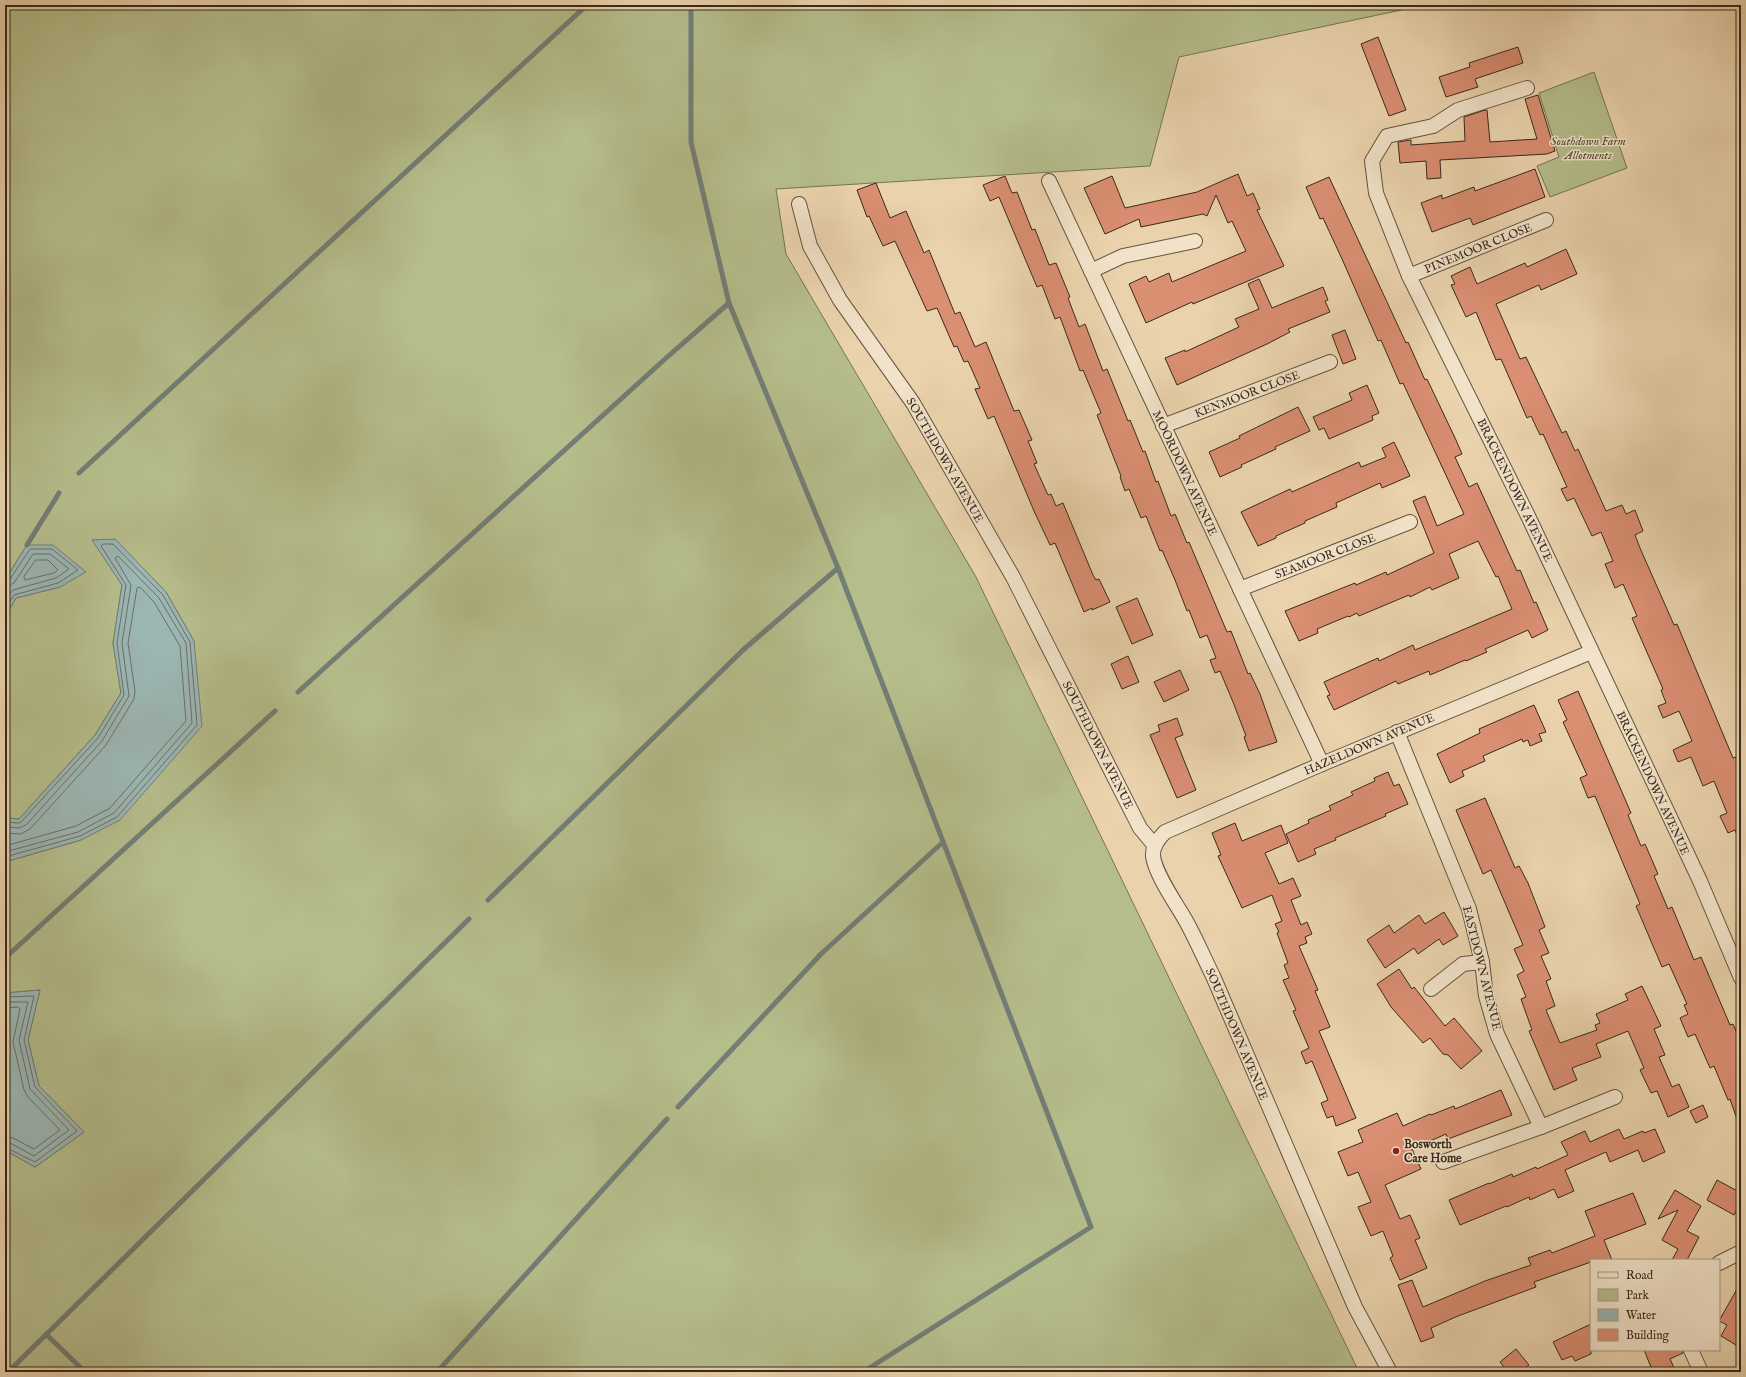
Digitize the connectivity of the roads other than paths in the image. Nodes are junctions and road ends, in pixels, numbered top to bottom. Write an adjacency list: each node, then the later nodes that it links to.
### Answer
1 (1527, 88): 7 (street, BRACKENDOWN AVENUE)
2 (1049, 181): 6 (street, MOORDOWN AVENUE)
3 (799, 204): 15 (street, SOUTHDOWN AVENUE)
4 (1546, 220): 7 (street, PINEMOOR CLOSE)
5 (1195, 241): 6 (street)
6 (1091, 271): 9 (street, MOORDOWN AVENUE)
7 (1409, 276): 12 (street, BRACKENDOWN AVENUE)
8 (1330, 362): 9 (street, KENMOOR CLOSE)
9 (1163, 426): 11 (street, MOORDOWN AVENUE)
10 (1410, 522): 11 (street, SEAMOOR CLOSE)
11 (1240, 589): 14 (street, MOORDOWN AVENUE)
12 (1591, 652): 13 (street, HAZELDOWN AVENUE); 17 (street, BRACKENDOWN AVENUE)
13 (1397, 732): 14 (street, HAZELDOWN AVENUE); 16 (street, EASTDOWN AVENUE)
14 (1322, 764): 15 (street, HAZELDOWN AVENUE)
15 (1155, 846): 25 (street, SOUTHDOWN AVENUE)
16 (1482, 962): 18 (street); 20 (street, EASTDOWN AVENUE)
17 (1741, 978)
18 (1431, 989)
19 (1615, 1097): 20 (street)
20 (1541, 1127): 21 (street)
21 (1443, 1162)
22 (1741, 1252): 23 (street)
23 (1720, 1262)
24 (1691, 1351): 26 (street)
25 (1390, 1372)
26 (1701, 1372)

